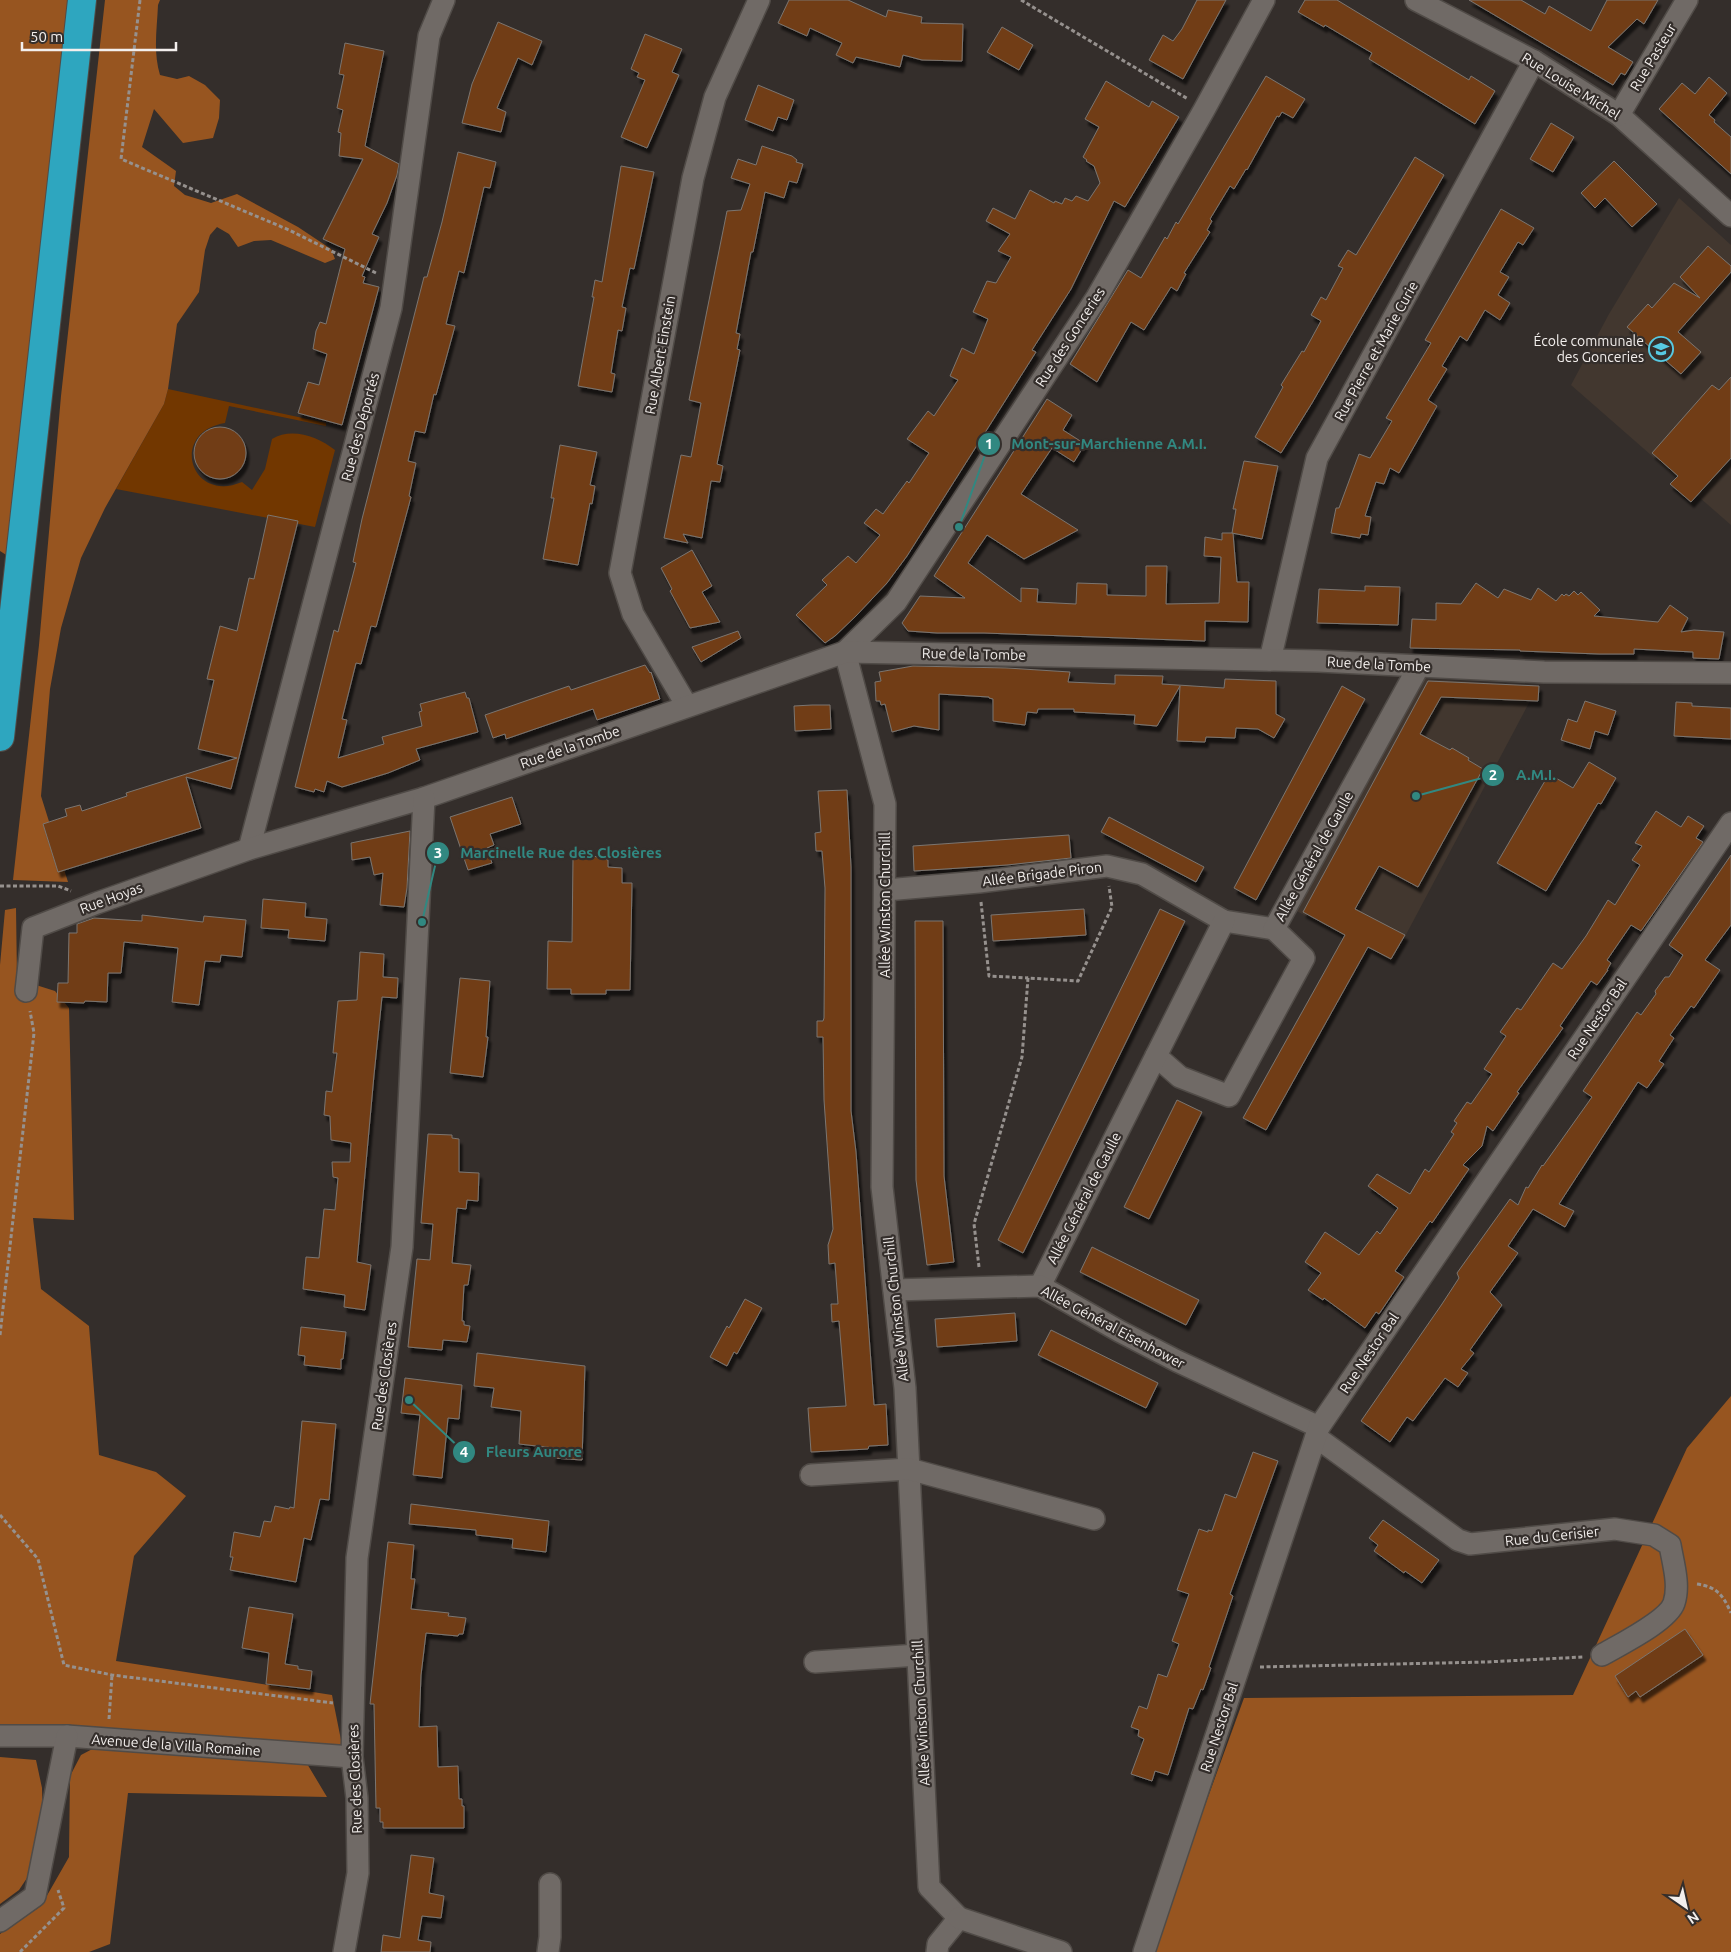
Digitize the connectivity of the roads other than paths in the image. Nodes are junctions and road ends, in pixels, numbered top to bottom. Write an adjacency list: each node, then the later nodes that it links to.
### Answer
1 (82, 0): 15 (highway)
2 (444, 0): 18 (street, Rue des Déportés)
3 (758, 0): 14 (street, Rue Albert Einstein)
4 (1264, 0): 10 (street, Rue des Gonceries)
5 (1416, 0): 7 (street, Rue Louise Michel)
6 (1687, 0): 8 (street, Rue Pasteur)
7 (1534, 61): 8 (street, Rue Louise Michel); 11 (street, Rue Pierre et Marie Curie)
8 (1619, 115): 9 (street, Rue Louise Michel)
9 (1731, 216)
10 (845, 652): 11 (street, Rue de la Tombe); 14 (street, Rue de la Tombe); 19 (street, Allée Winston Churchill)
11 (1270, 660): 12 (street, Rue de la Tombe)
12 (1419, 666): 13 (street, Rue de la Tombe); 21 (street, Allée Général de Gaulle)
13 (1731, 673)
14 (687, 706): 16 (street, Rue de la Tombe)
15 (0, 737)
16 (424, 798): 18 (street, Rue de la Tombe); 35 (street, Rue des Closières)
17 (1731, 823): 26 (street, Rue Nestor Bal)
18 (248, 850): 22 (street, Rue Hoyas)
19 (886, 890): 20 (street, Allée Brigade Piron); 25 (street, Allée Winston Churchill)
20 (1224, 921): 21 (street, Allée Brigade Piron); 23 (street, Allée Général de Gaulle)
21 (1274, 929): 23 (street, Allée Général de Gaulle)
22 (26, 991)
23 (1156, 1056): 24 (street, Allée Général de Gaulle)
24 (1040, 1286): 25 (street, Allée Général Eisenhower); 26 (street, Allée Général Eisenhower)
25 (894, 1290): 27 (street, Allée Winston Churchill)
26 (1317, 1432): 31 (street, Rue du Cerisier); 43 (street, Rue Nestor Bal)
27 (909, 1469): 28 (street); 29 (street); 30 (street, Allée Winston Churchill)
28 (811, 1475)
29 (1094, 1519)
30 (918, 1655): 32 (street); 37 (street, Allée Winston Churchill)
31 (1602, 1655)
32 (816, 1662)
33 (0, 1736): 34 (street, Avenue de la Villa Romaine)
34 (67, 1736): 35 (street, Avenue de la Villa Romaine); 38 (street)
35 (352, 1757): 39 (street, Rue des Closières)
36 (550, 1884): 40 (street)
37 (959, 1918): 41 (street); 42 (street)
38 (0, 1921)
39 (344, 1952)
40 (548, 1952)
41 (937, 1952)
42 (1061, 1952)
43 (1144, 1952)

